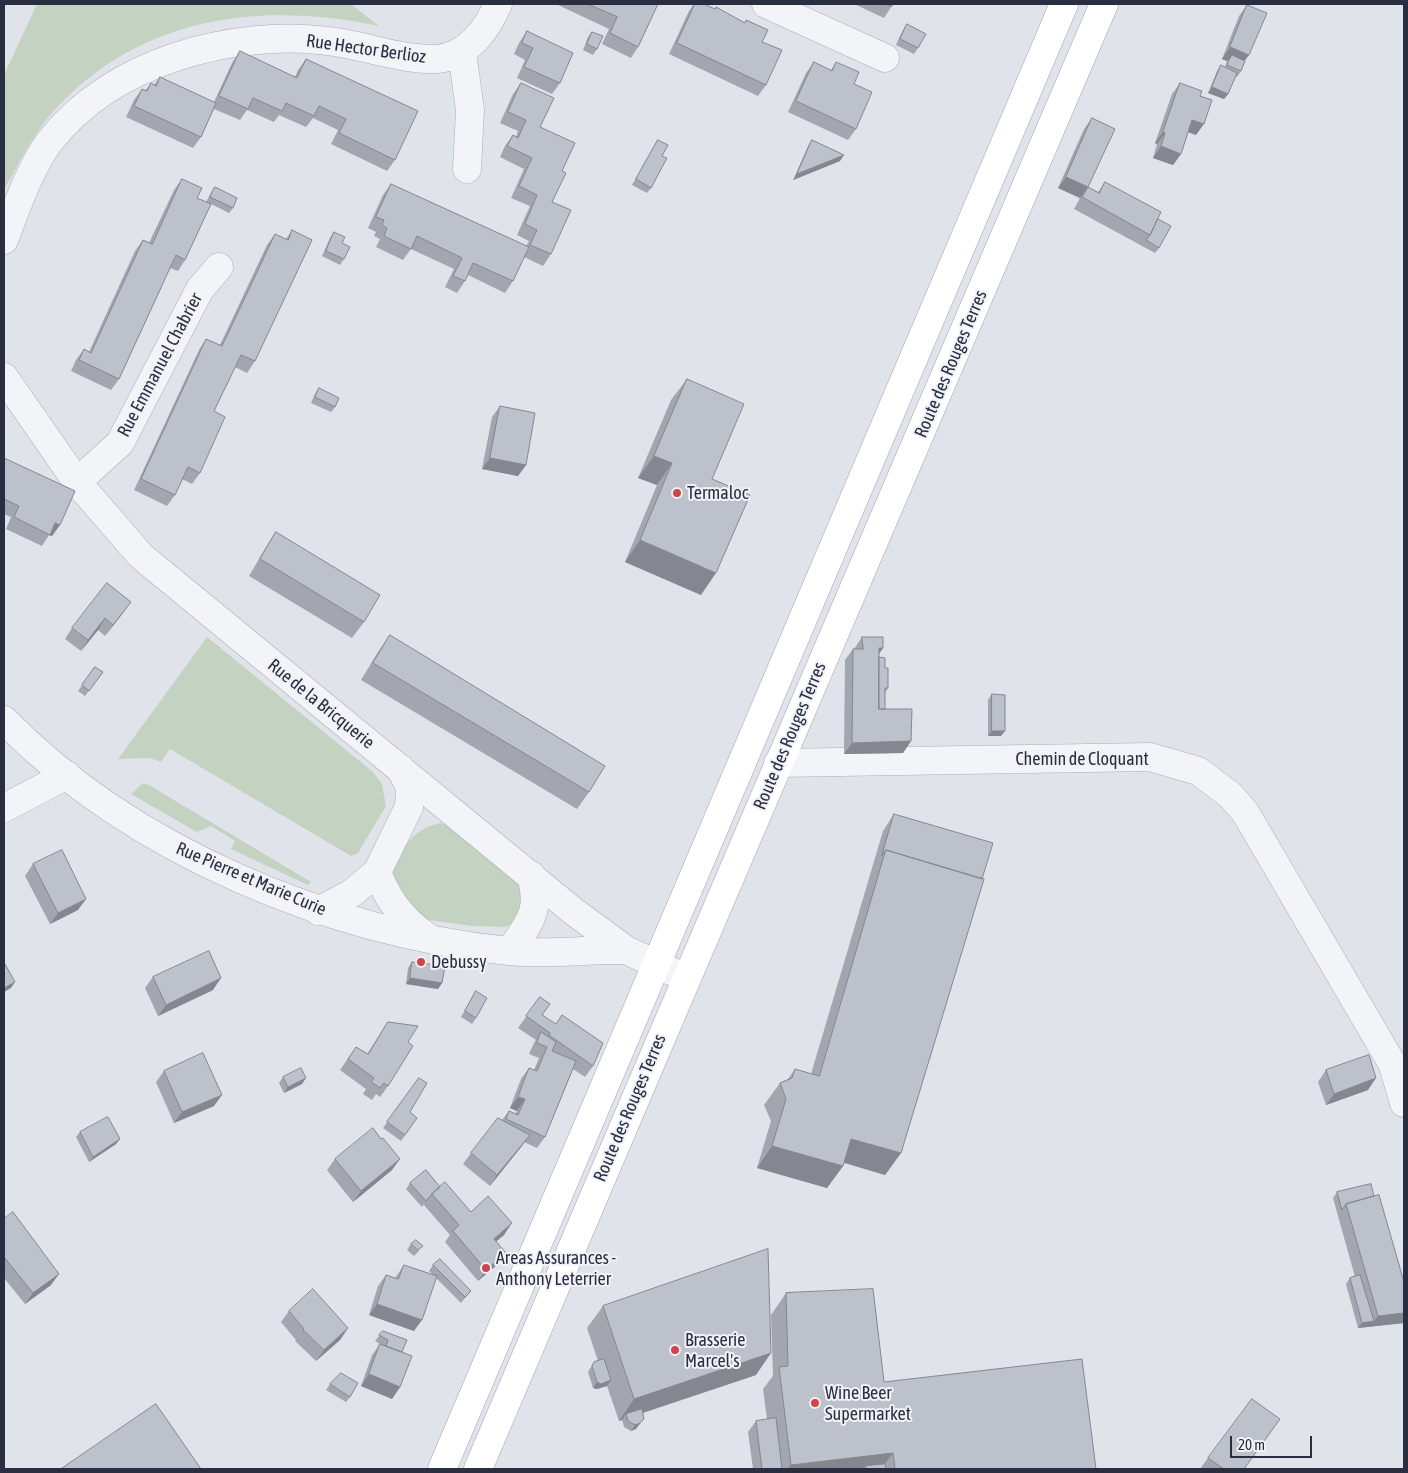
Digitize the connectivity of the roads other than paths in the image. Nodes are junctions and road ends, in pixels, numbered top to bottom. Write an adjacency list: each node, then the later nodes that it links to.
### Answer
1 (498, 4): 6 (street, Rue Hector Berlioz)
2 (766, 4): 5 (street)
3 (1064, 4): 26 (main road, Route des Rouges Terres)
4 (1104, 4): 14 (main road, Route des Rouges Terres)
5 (816, 15): 7 (street)
6 (462, 52): 8 (street); 9 (street, Rue Hector Berlioz)
7 (885, 58)
8 (467, 170)
9 (4, 240)
10 (219, 267): 12 (street, Rue Emmanuel Chabrier)
11 (4, 377): 12 (street, Rue de la Bricquerie)
12 (77, 482): 15 (street, Rue de la Bricquerie)
13 (4, 720): 16 (street, Rue Pierre et Marie Curie)
14 (778, 763): 27 (main road, Route des Rouges Terres); 28 (street, Chemin de Cloquant)
15 (400, 768): 18 (street, Rue de la Bricquerie); 19 (street)
16 (67, 775): 17 (street); 22 (street, Rue Pierre et Marie Curie)
17 (4, 808)
18 (460, 818): 19 (street); 21 (street, Rue de la Bricquerie)
19 (397, 835): 20 (street)
20 (377, 872): 22 (street); 23 (street)
21 (531, 876): 24 (street, Rue de la Bricquerie); 25 (street)
22 (318, 911): 23 (street, Rue Pierre et Marie Curie)
23 (429, 938): 25 (street, Rue Pierre et Marie Curie)
24 (626, 950): 25 (street, Rue Pierre et Marie Curie); 26 (street, Rue de la Bricquerie)
25 (510, 951)
26 (656, 964): 27 (street, Rue de la Bricquerie); 29 (main road, Route des Rouges Terres)
27 (686, 978): 30 (main road, Route des Rouges Terres)
28 (1404, 1103)
29 (442, 1469)
30 (478, 1469)

